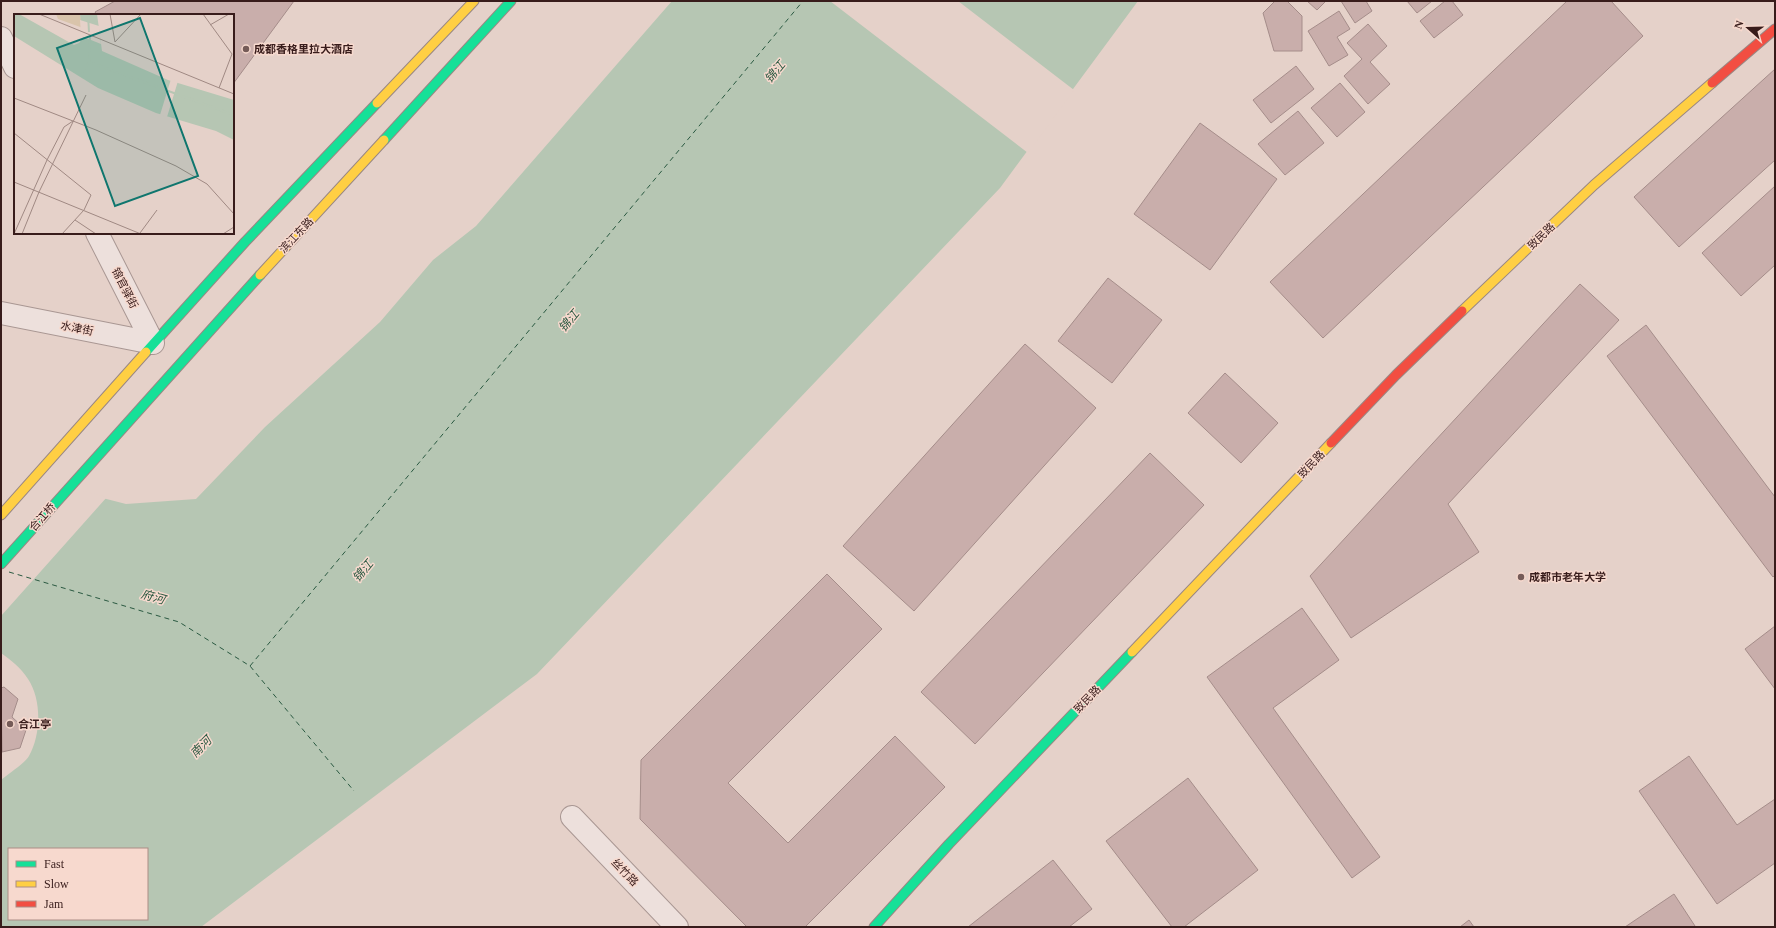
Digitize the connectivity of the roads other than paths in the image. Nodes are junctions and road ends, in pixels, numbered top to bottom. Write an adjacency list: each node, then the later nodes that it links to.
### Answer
1 (474, 1): 8 (main road)
2 (511, 1): 9 (main road, 滨江东路)
3 (1775, 28): 14 (main road, 致民路)
4 (1, 38): 5 (street)
5 (14, 65)
6 (98, 234): 8 (street, 锦官驿街)
7 (1, 313): 8 (street, 水津街)
8 (153, 343): 10 (main road)
9 (82, 471): 11 (main road, 合江桥)
10 (1, 515)
11 (1, 564)
12 (572, 817): 13 (street, 丝竹路)
13 (677, 927)
14 (874, 927)

